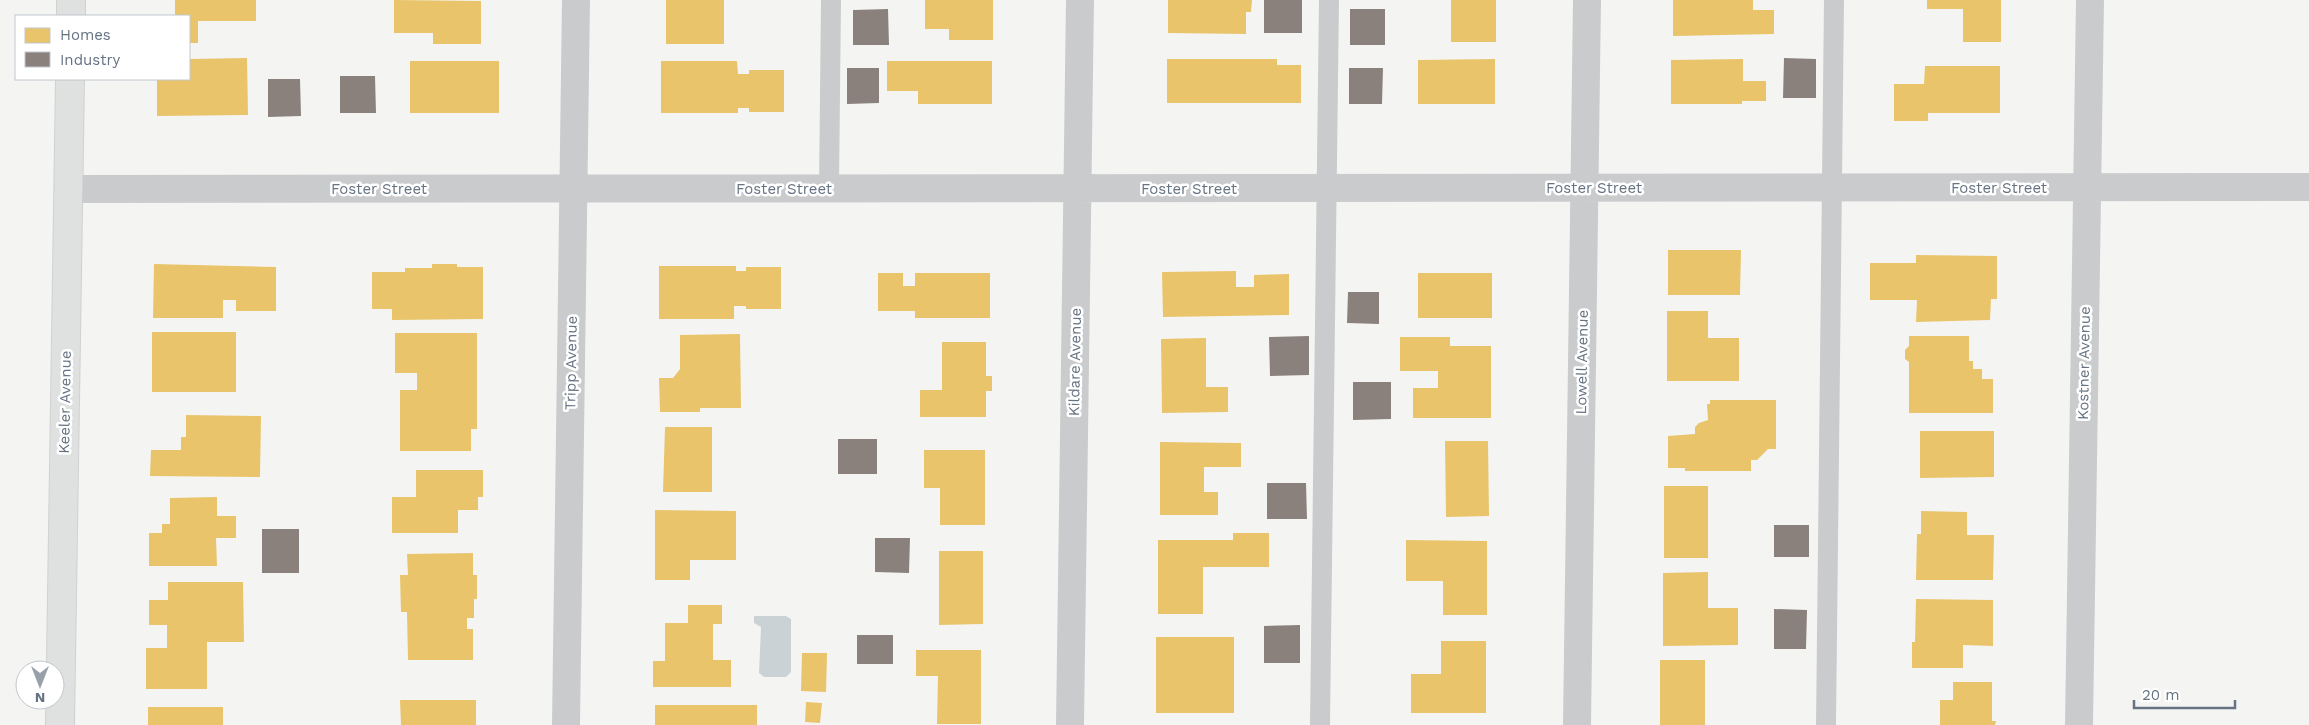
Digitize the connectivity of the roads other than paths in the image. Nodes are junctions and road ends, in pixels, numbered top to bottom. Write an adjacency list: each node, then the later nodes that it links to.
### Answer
1 (71, 0): 9 (street)
2 (576, 0): 17 (street, Tripp Avenue)
3 (831, 0): 18 (lane)
4 (1080, 0): 19 (street, Kildare Avenue)
5 (1329, 0): 11 (lane)
6 (1587, 0): 12 (street, Lowell Avenue)
7 (1834, 0): 13 (lane)
8 (2090, 0): 14 (street, Kostner Avenue)
9 (71, 15)
10 (70, 80): 16 (street, Keeler Avenue)
11 (1327, 188): 12 (street, Foster Street); 19 (street, Foster Street); 23 (lane)
12 (1584, 188): 13 (street, Foster Street); 24 (street, Lowell Avenue)
13 (1830, 188): 14 (street, Foster Street); 25 (lane)
14 (2087, 188): 15 (street, Foster Street); 26 (street, Kostner Avenue)
15 (2309, 188)
16 (68, 189): 17 (street, Foster Street); 20 (street, Keeler Avenue)
17 (574, 189): 18 (street, Foster Street); 21 (street, Tripp Avenue)
18 (829, 189): 19 (street, Foster Street)
19 (1077, 189): 22 (street, Kildare Avenue)
20 (60, 725)
21 (566, 725)
22 (1070, 725)
23 (1320, 725)
24 (1577, 725)
25 (1826, 725)
26 (2079, 725)

